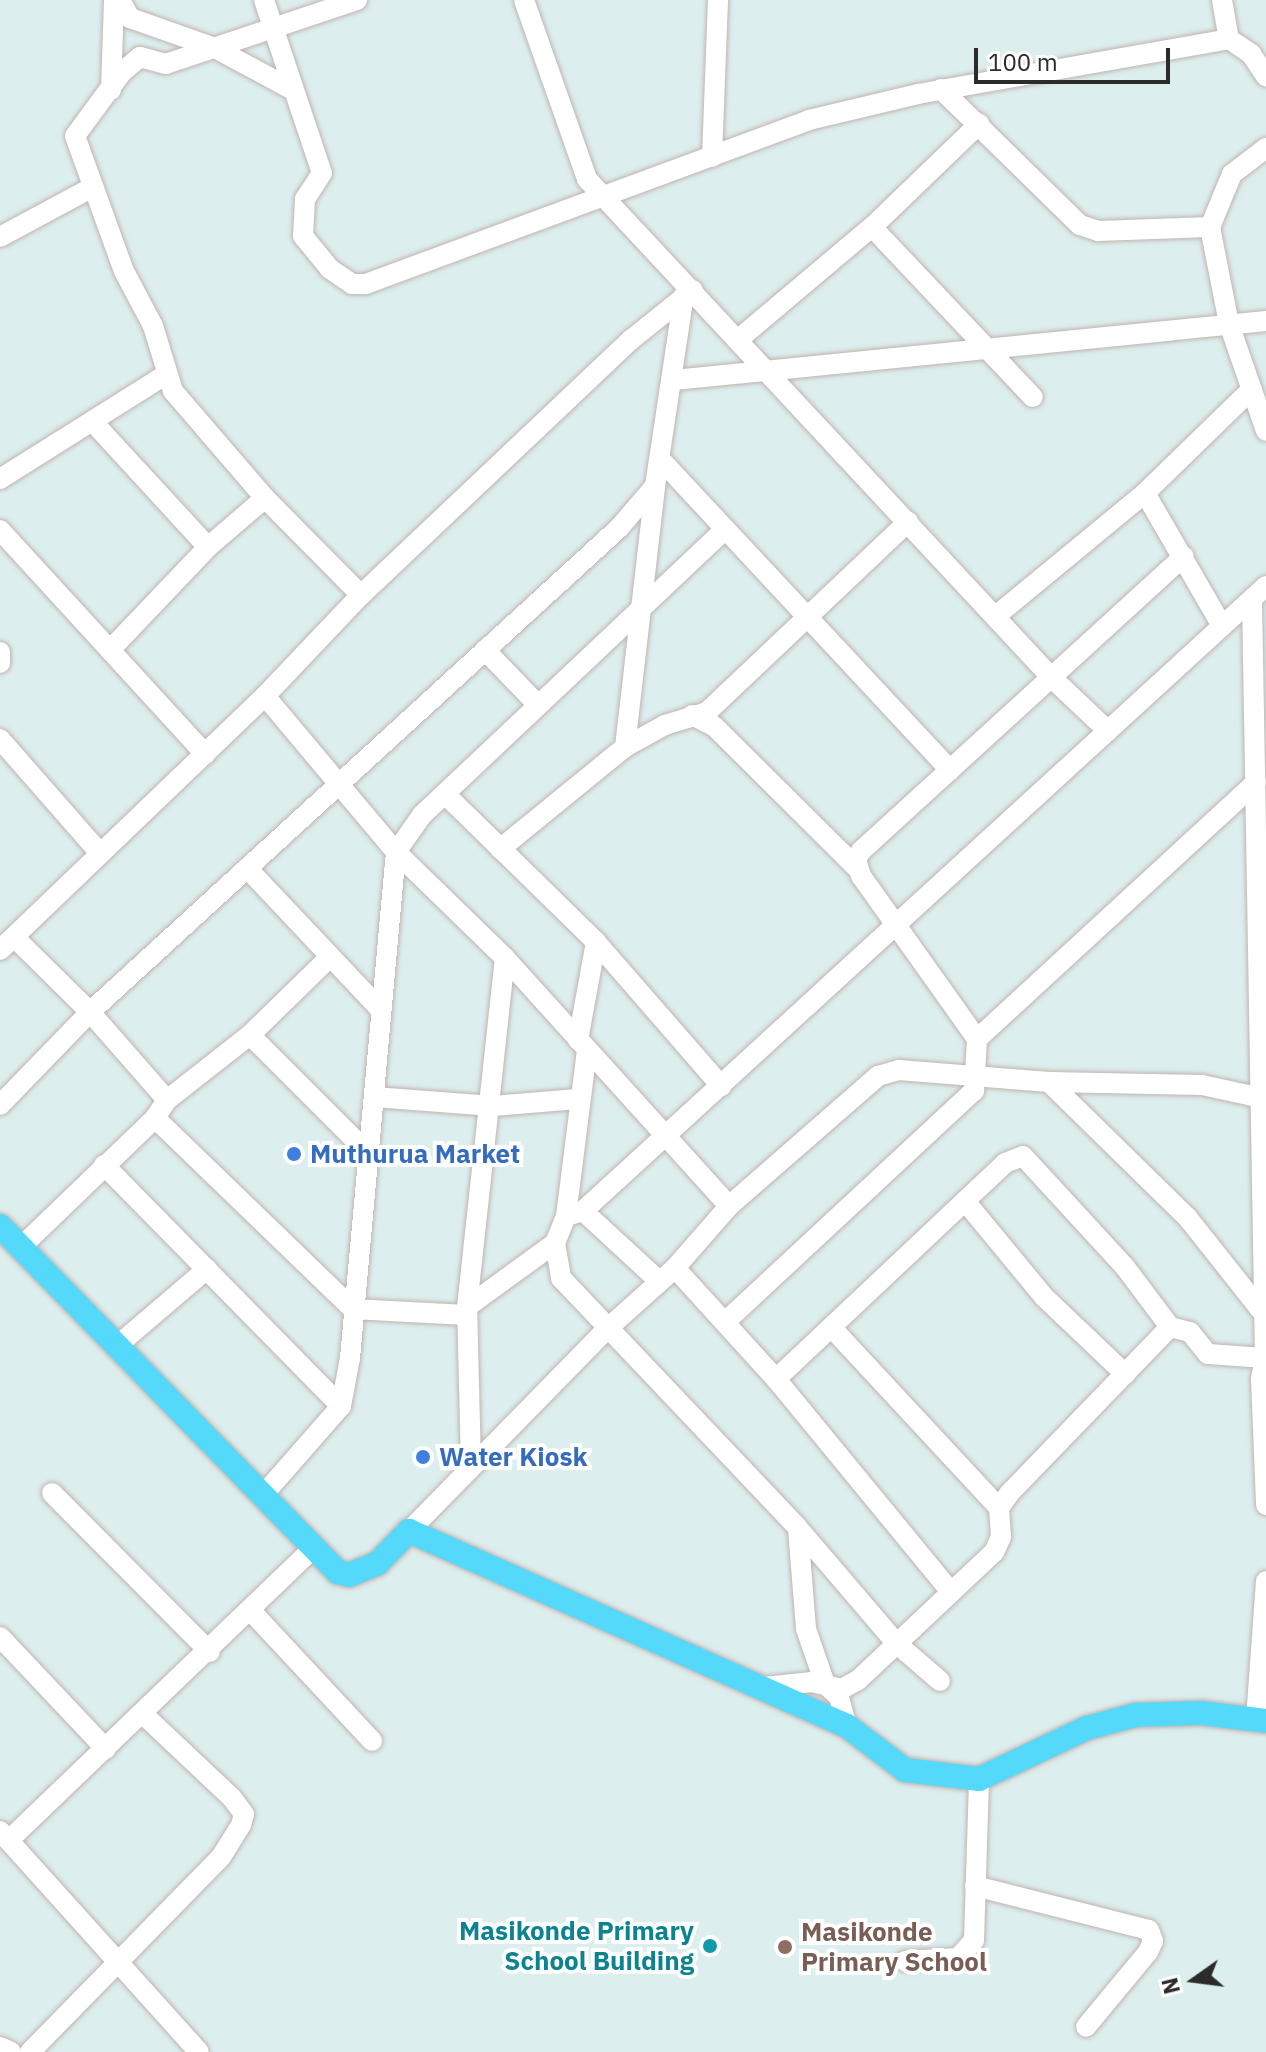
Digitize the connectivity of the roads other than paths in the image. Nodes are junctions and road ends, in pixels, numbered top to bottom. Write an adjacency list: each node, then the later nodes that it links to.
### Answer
1 (117, 0): 9 (street); 12 (street)
2 (264, 0): 7 (street)
3 (357, 0): 7 (street)
4 (524, 0): 18 (street)
5 (718, 0): 16 (street)
6 (1222, 0): 8 (street)
7 (273, 28): 9 (street); 13 (street)
8 (1229, 39): 10 (street); 11 (street)
9 (215, 48): 12 (street); 13 (street)
10 (1266, 76)
11 (941, 89): 14 (street); 16 (street)
12 (111, 90): 17 (street)
13 (293, 90): 18 (street)
14 (979, 124): 19 (street); 20 (street)
15 (1266, 148): 20 (street)
16 (712, 157): 18 (street)
17 (93, 187): 21 (street); 28 (street)
18 (605, 194): 22 (street)
19 (872, 227): 25 (street); 26 (street)
20 (1210, 227): 24 (street)
21 (0, 237)
22 (688, 292): 25 (street); 29 (street); 45 (street)
23 (1266, 321): 24 (street)
24 (1229, 324): 26 (street); 30 (street)
25 (740, 338): 27 (street)
26 (991, 350): 27 (street); 31 (street)
27 (768, 374): 29 (street); 39 (street)
28 (165, 375): 32 (street); 38 (street)
29 (674, 380): 34 (street)
30 (1252, 389): 33 (street); 37 (street)
31 (1033, 397)
32 (92, 421): 35 (street); 42 (street)
33 (1266, 431)
34 (661, 460): 36 (street); 41 (street)
35 (0, 479)
36 (655, 486): 46 (street); 51 (street)
37 (1145, 493): 43 (street); 47 (street)
38 (265, 498): 42 (street); 45 (street)
39 (908, 522): 47 (street); 48 (street)
40 (0, 530): 50 (street)
41 (722, 532): 46 (street); 48 (street)
42 (208, 547): 50 (street)
43 (1184, 556): 49 (street); 54 (street)
44 (1259, 592): 49 (street); 63 (street)
45 (361, 595): 55 (street)
46 (643, 608): 56 (street); 60 (street)
47 (997, 615): 54 (street)
48 (809, 618): 57 (street); 62 (street)
49 (1222, 626): 58 (street)
50 (110, 650): 61 (street)
51 (485, 650): 56 (street); 64 (street)
52 (0, 652): 53 (street)
53 (0, 663)
54 (1052, 678): 58 (street); 62 (street)
55 (265, 696): 61 (street); 64 (street)
56 (537, 704): 65 (street)
57 (692, 715): 60 (street); 70 (street)
58 (1108, 731): 71 (street)
59 (0, 739): 67 (street)
60 (625, 747): 66 (street)
61 (205, 754): 67 (street)
62 (950, 770): 70 (street)
63 (1256, 782): 79 (street); 86 (street)
64 (339, 786): 68 (street); 69 (street)
65 (445, 794): 66 (street); 68 (street)
66 (500, 849): 72 (street)
67 (99, 852): 73 (street)
68 (396, 852): 75 (street); 76 (street)
69 (247, 868): 74 (street); 77 (street)
70 (857, 868): 71 (street)
71 (899, 926): 79 (street); 83 (street)
72 (596, 942): 80 (street); 83 (street)
73 (5, 945): 77 (street)
74 (330, 957): 76 (street); 78 (street)
75 (505, 958): 80 (street); 89 (street)
76 (379, 1008): 84 (street)
77 (90, 1012): 87 (street); 88 (street)
78 (250, 1035): 87 (street); 92 (street)
79 (977, 1039): 81 (street)
80 (582, 1045): 85 (street); 91 (street)
81 (978, 1074): 82 (street); 95 (street); 105 (street)
82 (1049, 1082): 86 (street); 104 (street)
83 (721, 1086): 91 (street)
84 (374, 1097): 89 (street); 92 (street)
85 (577, 1099): 89 (street); 96 (street)
86 (1261, 1099): 104 (street)
87 (167, 1100): 90 (street)
88 (0, 1105)
89 (493, 1106): 103 (street)
90 (155, 1118): 93 (street); 102 (street)
91 (663, 1137): 95 (street); 96 (street)
92 (369, 1154): 102 (street)
93 (104, 1165): 99 (street); 100 (street)
94 (965, 1201): 106 (street); 107 (street); 111 (street)
95 (729, 1206): 101 (street)
96 (575, 1214): 98 (street); 101 (street)
97 (0, 1226): 99 (main road)
98 (555, 1243): 103 (street); 108 (street)
99 (21, 1247): 109 (main road)
100 (207, 1269): 109 (street); 113 (street)
101 (667, 1274): 105 (street); 108 (street)
102 (353, 1309): 103 (street); 113 (street)
103 (467, 1311): 114 (street)
104 (1264, 1314): 110 (street)
105 (725, 1322): 112 (street)
106 (831, 1327): 112 (street); 118 (street)
107 (1170, 1327): 110 (street); 111 (street)
108 (608, 1328): 114 (street); 119 (street)
109 (118, 1345): 116 (main road)
110 (1265, 1358): 117 (street)
111 (1125, 1374): 118 (street)
112 (776, 1379): 123 (street)
113 (341, 1406): 116 (street)
114 (471, 1466): 120 (street)
115 (52, 1493): 127 (street)
116 (264, 1494): 121 (main road)
117 (1266, 1505)
118 (999, 1508): 123 (street)
119 (797, 1527): 126 (street); 129 (street)
120 (409, 1531): 121 (main road); 130 (main road)
121 (312, 1549): 124 (street)
122 (1266, 1581): 132 (street)
123 (951, 1592): 126 (street)
124 (250, 1610): 127 (street); 134 (street)
125 (0, 1637): 135 (street)
126 (896, 1643): 128 (street); 129 (street)
127 (210, 1652): 131 (street)
128 (940, 1681)
129 (825, 1684): 130 (street); 133 (street)
130 (756, 1686): 133 (main road)
131 (144, 1715): 135 (street); 139 (street)
132 (1261, 1720): 136 (main road)
133 (847, 1726): 136 (main road)
134 (372, 1741)
135 (106, 1749): 137 (street)
136 (979, 1779): 138 (street)
137 (5, 1836): 139 (street)
138 (975, 1886): 140 (street); 141 (street)
139 (116, 1960): 144 (street); 145 (street)
140 (905, 1961)
141 (1086, 2027)
142 (0, 2047): 143 (street)
143 (11, 2052)
144 (30, 2052)
145 (199, 2052)

